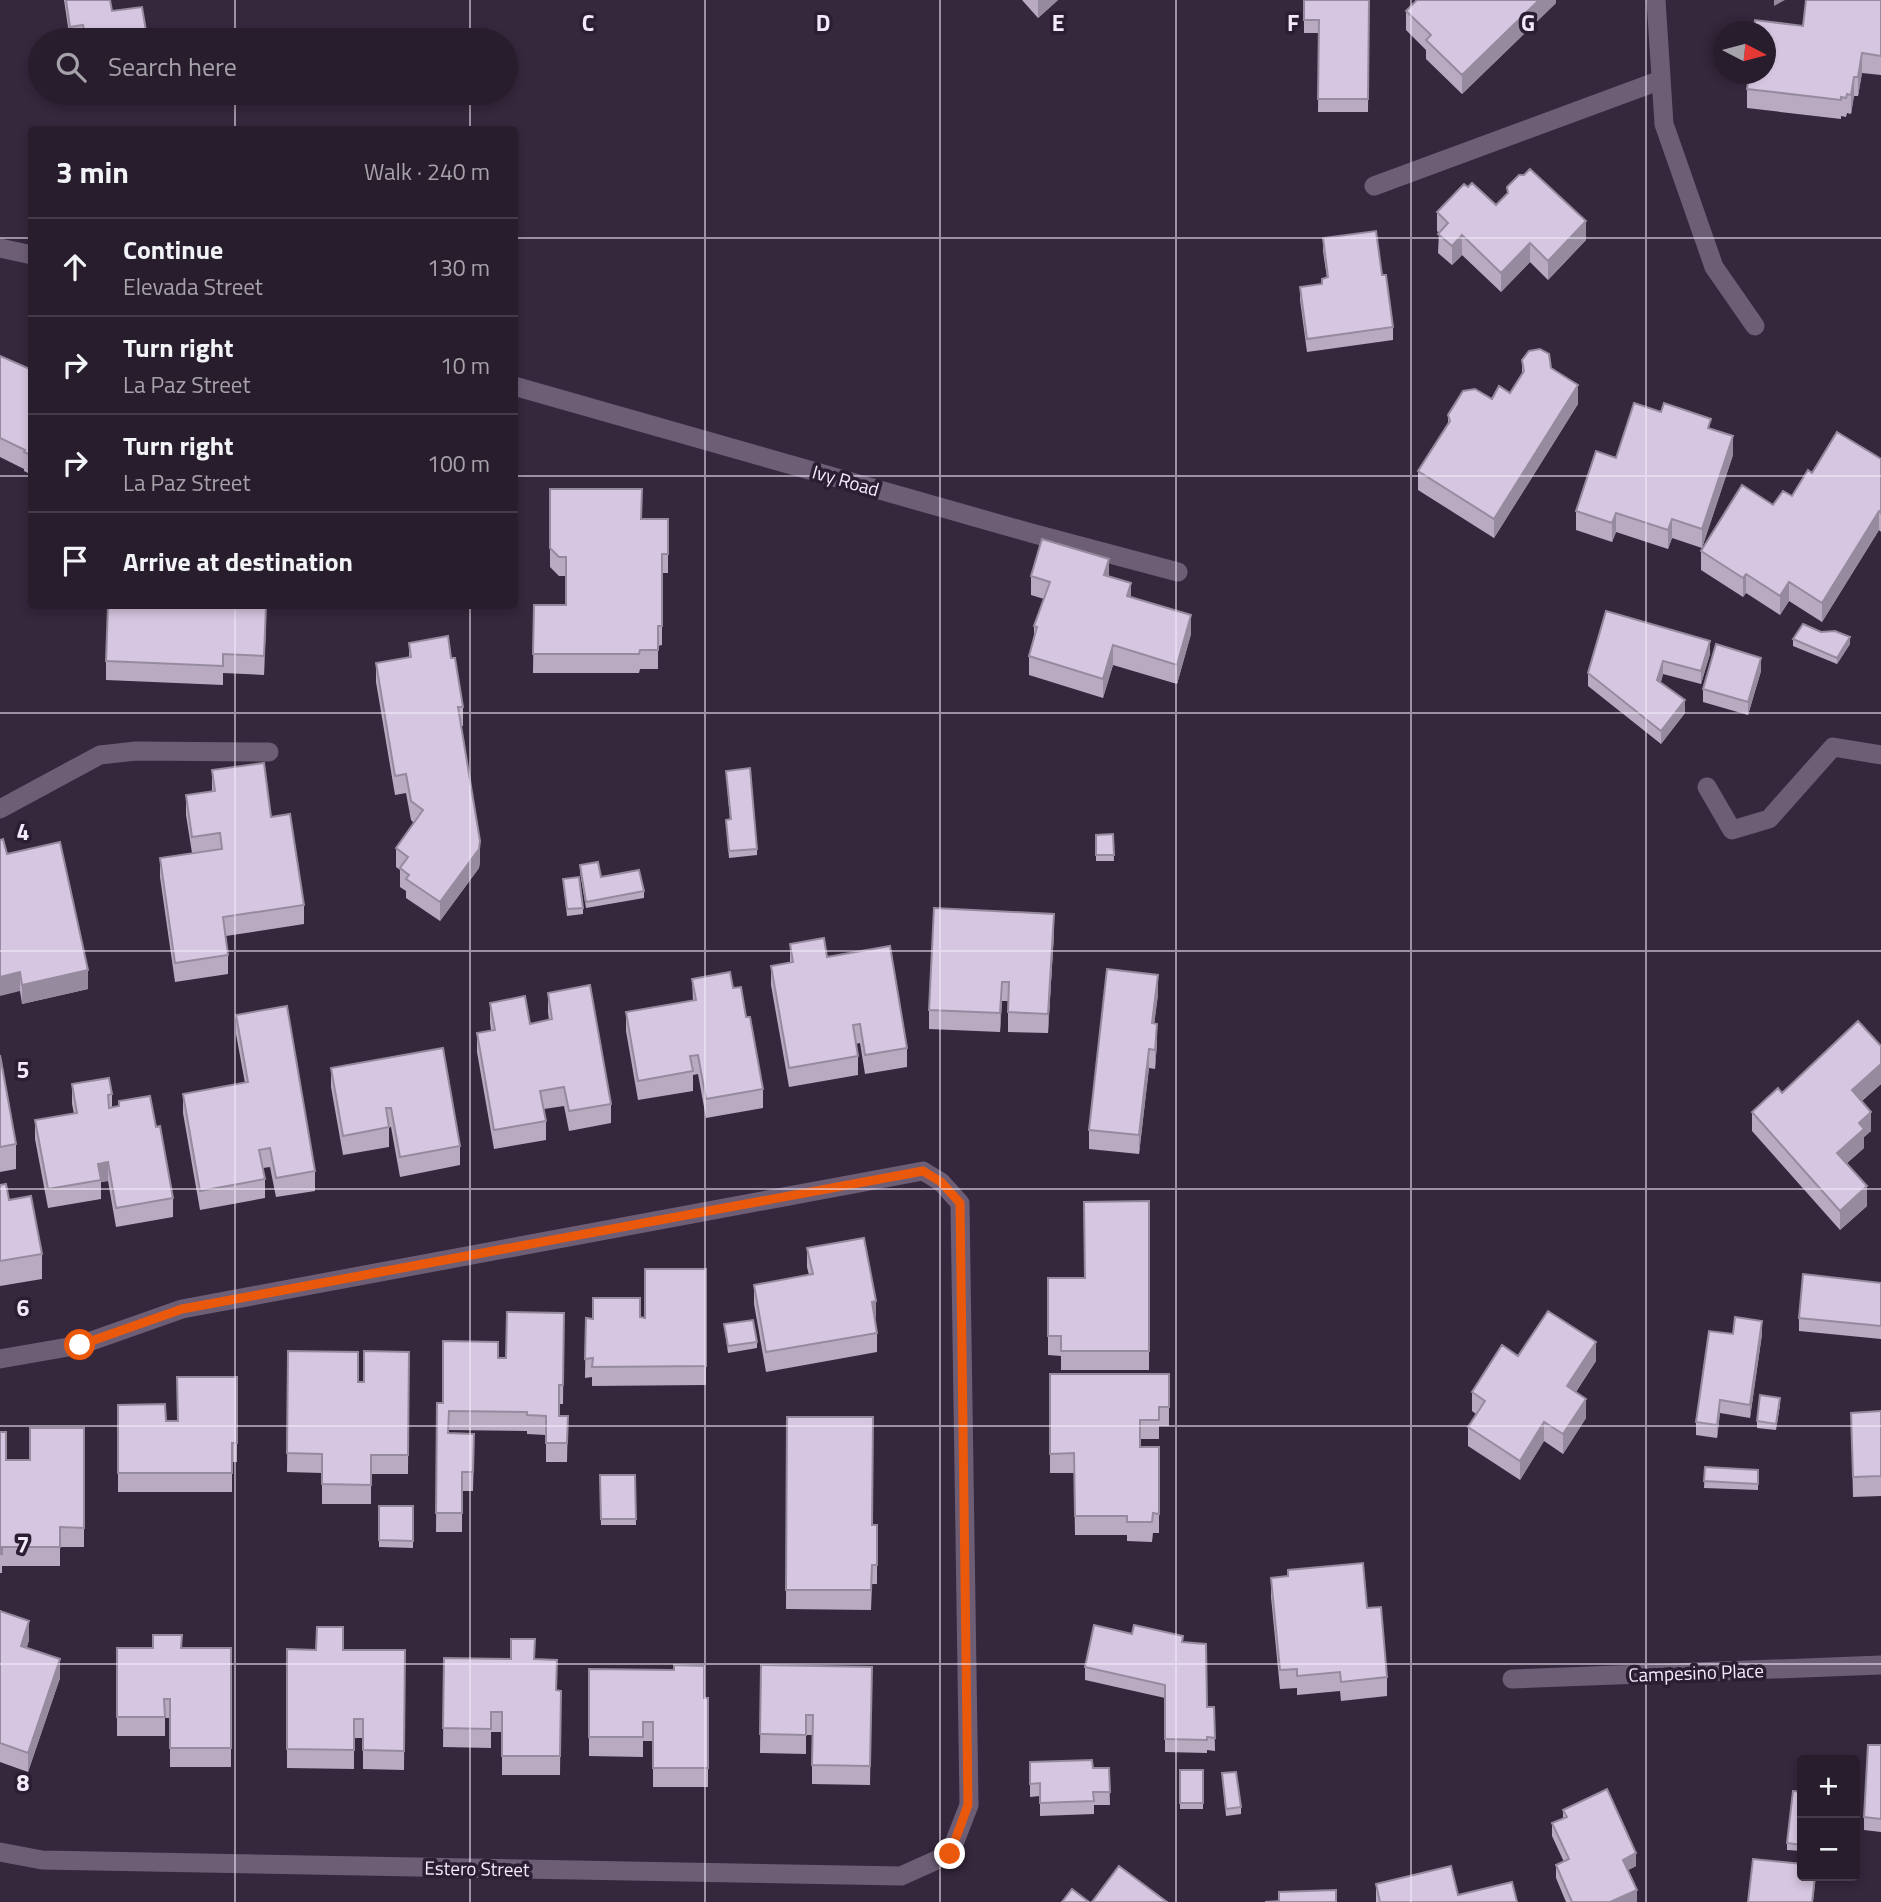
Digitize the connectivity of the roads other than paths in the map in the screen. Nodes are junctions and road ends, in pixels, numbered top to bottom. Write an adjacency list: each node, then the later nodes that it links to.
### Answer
1 (1656, 0): 2 (street)
2 (1661, 80): 3 (street); 6 (street)
3 (1374, 186)
4 (0, 248): 5 (street)
5 (28, 254)
6 (1755, 326)
7 (518, 387): 8 (street, Ivy Road)
8 (1178, 572)
9 (269, 752): 12 (street)
10 (1881, 755): 11 (street)
11 (1707, 787)
12 (0, 809)
13 (0, 1359): 16 (street, Estero Street)
14 (1881, 1665): 15 (street, Campesino Place)
15 (1512, 1679)
16 (0, 1852)

